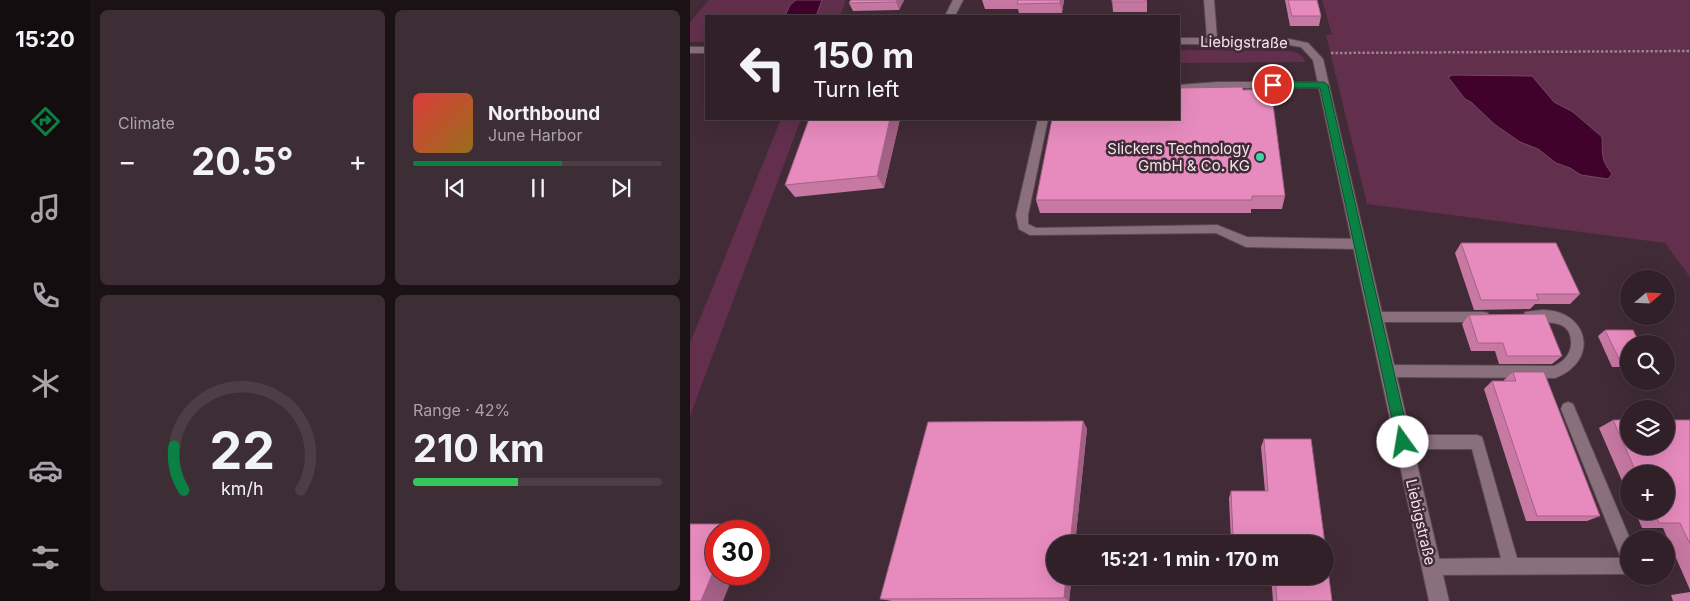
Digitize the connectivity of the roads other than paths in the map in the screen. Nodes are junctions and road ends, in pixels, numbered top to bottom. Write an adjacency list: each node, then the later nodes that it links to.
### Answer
1 (958, 0): 3 (street)
2 (1209, 0): 5 (street)
3 (950, 15)
4 (1180, 40): 5 (street, Liebigstraße)
5 (1212, 40): 8 (street, Liebigstraße)
6 (690, 50): 7 (street)
7 (705, 50)
8 (1324, 85): 9 (lane); 11 (street, Liebigstraße)
9 (1180, 88)
10 (1043, 120): 11 (lane)
11 (1359, 244): 14 (street, Liebigstraße)
12 (1493, 316): 14 (lane)
13 (1513, 316): 15 (lane)
14 (1376, 317): 15 (street, Liebigstraße)
15 (1388, 371): 17 (street, Liebigstraße)
16 (1568, 409): 18 (lane)
17 (1403, 442): 19 (lane); 21 (street, Liebigstraße)
18 (1620, 535)
19 (1511, 566): 20 (lane); 21 (lane)
20 (1620, 566)
21 (1431, 567): 22 (street, Liebigstraße)
22 (1439, 601)

